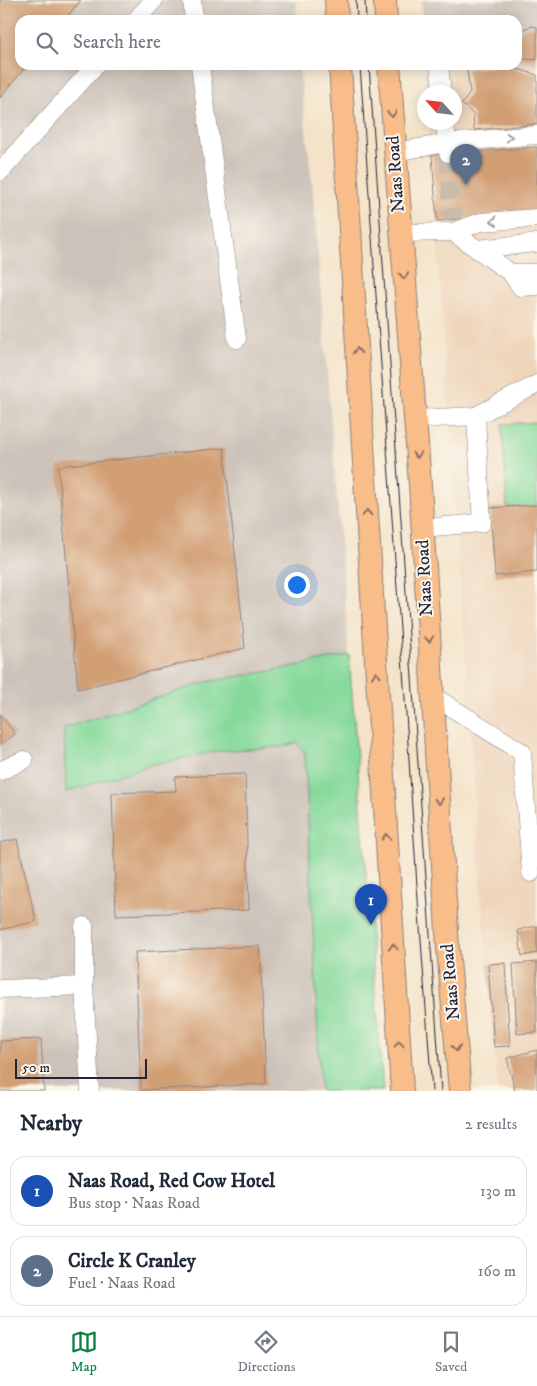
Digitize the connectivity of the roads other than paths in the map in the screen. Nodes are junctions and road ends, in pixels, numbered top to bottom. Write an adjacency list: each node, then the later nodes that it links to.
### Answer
1 (154, 0): 5 (street)
2 (192, 0): 6 (street)
3 (336, 0): 7 (main road)
4 (385, 0): 8 (main road)
5 (140, 15)
6 (194, 15)
7 (337, 15)
8 (386, 15)
9 (92, 70): 19 (street)
10 (201, 70): 28 (street)
11 (340, 70): 41 (main road, one-way to 11)
12 (389, 70): 18 (main road, Naas Road, one-way to 18)
13 (440, 70): 14 (street)
14 (441, 85)
15 (446, 130): 17 (street)
16 (537, 135): 17 (street, one-way to 16)
17 (447, 148): 18 (street)
18 (395, 152): 22 (main road, Naas Road)
19 (0, 172)
20 (537, 218): 21 (street, one-way to 21)
21 (453, 225): 22 (street); 24 (street)
22 (401, 233): 31 (main road, Naas Road, one-way to 31)
23 (537, 243): 24 (street)
24 (477, 249): 26 (street)
25 (537, 273): 26 (street)
26 (511, 274): 27 (street)
27 (537, 286)
28 (237, 339)
29 (537, 384): 30 (street)
30 (476, 416): 31 (street); 32 (street)
31 (415, 419): 32 (main road, Naas Road, one-way to 32)
32 (422, 528): 33 (main road, Naas Road, one-way to 33)
33 (432, 696): 36 (street); 42 (main road, Naas Road, one-way to 42)
34 (24, 760): 35 (street)
35 (0, 771)
36 (531, 873)
37 (84, 926): 38 (street)
38 (84, 986): 39 (street); 40 (street)
39 (0, 990)
40 (90, 1091)
41 (402, 1091)
42 (460, 1091)

